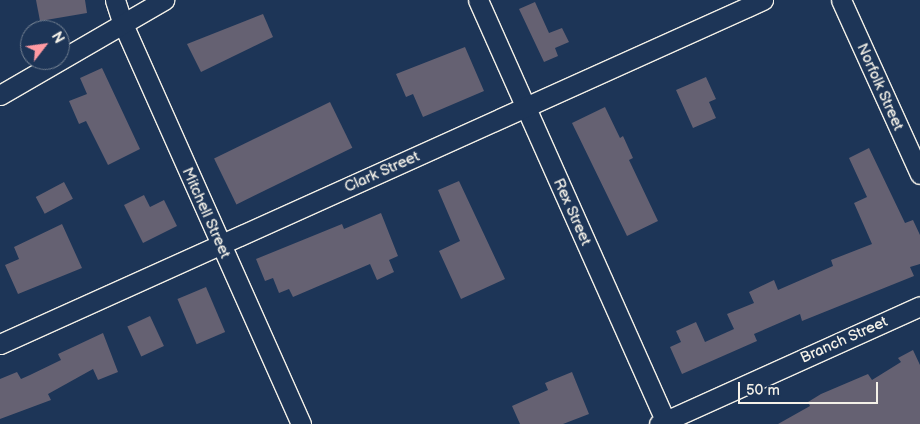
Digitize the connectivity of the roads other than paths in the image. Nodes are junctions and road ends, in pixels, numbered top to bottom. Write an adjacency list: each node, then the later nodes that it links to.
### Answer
1 (115, 0): 6 (street, Mitchell Street)
2 (164, 0): 6 (street)
3 (478, 0): 8 (street, Rex Street)
4 (763, 0): 8 (street, Clark Street)
5 (841, 0): 9 (street, Norfolk Street)
6 (122, 24): 7 (street); 10 (street, Mitchell Street)
7 (0, 95)
8 (526, 109): 10 (street, Clark Street); 13 (street, Rex Street)
9 (920, 174)
10 (220, 243): 12 (street, Clark Street); 14 (street, Mitchell Street)
11 (920, 306): 13 (street, Branch Street)
12 (0, 344)
13 (664, 423)
14 (301, 424)

